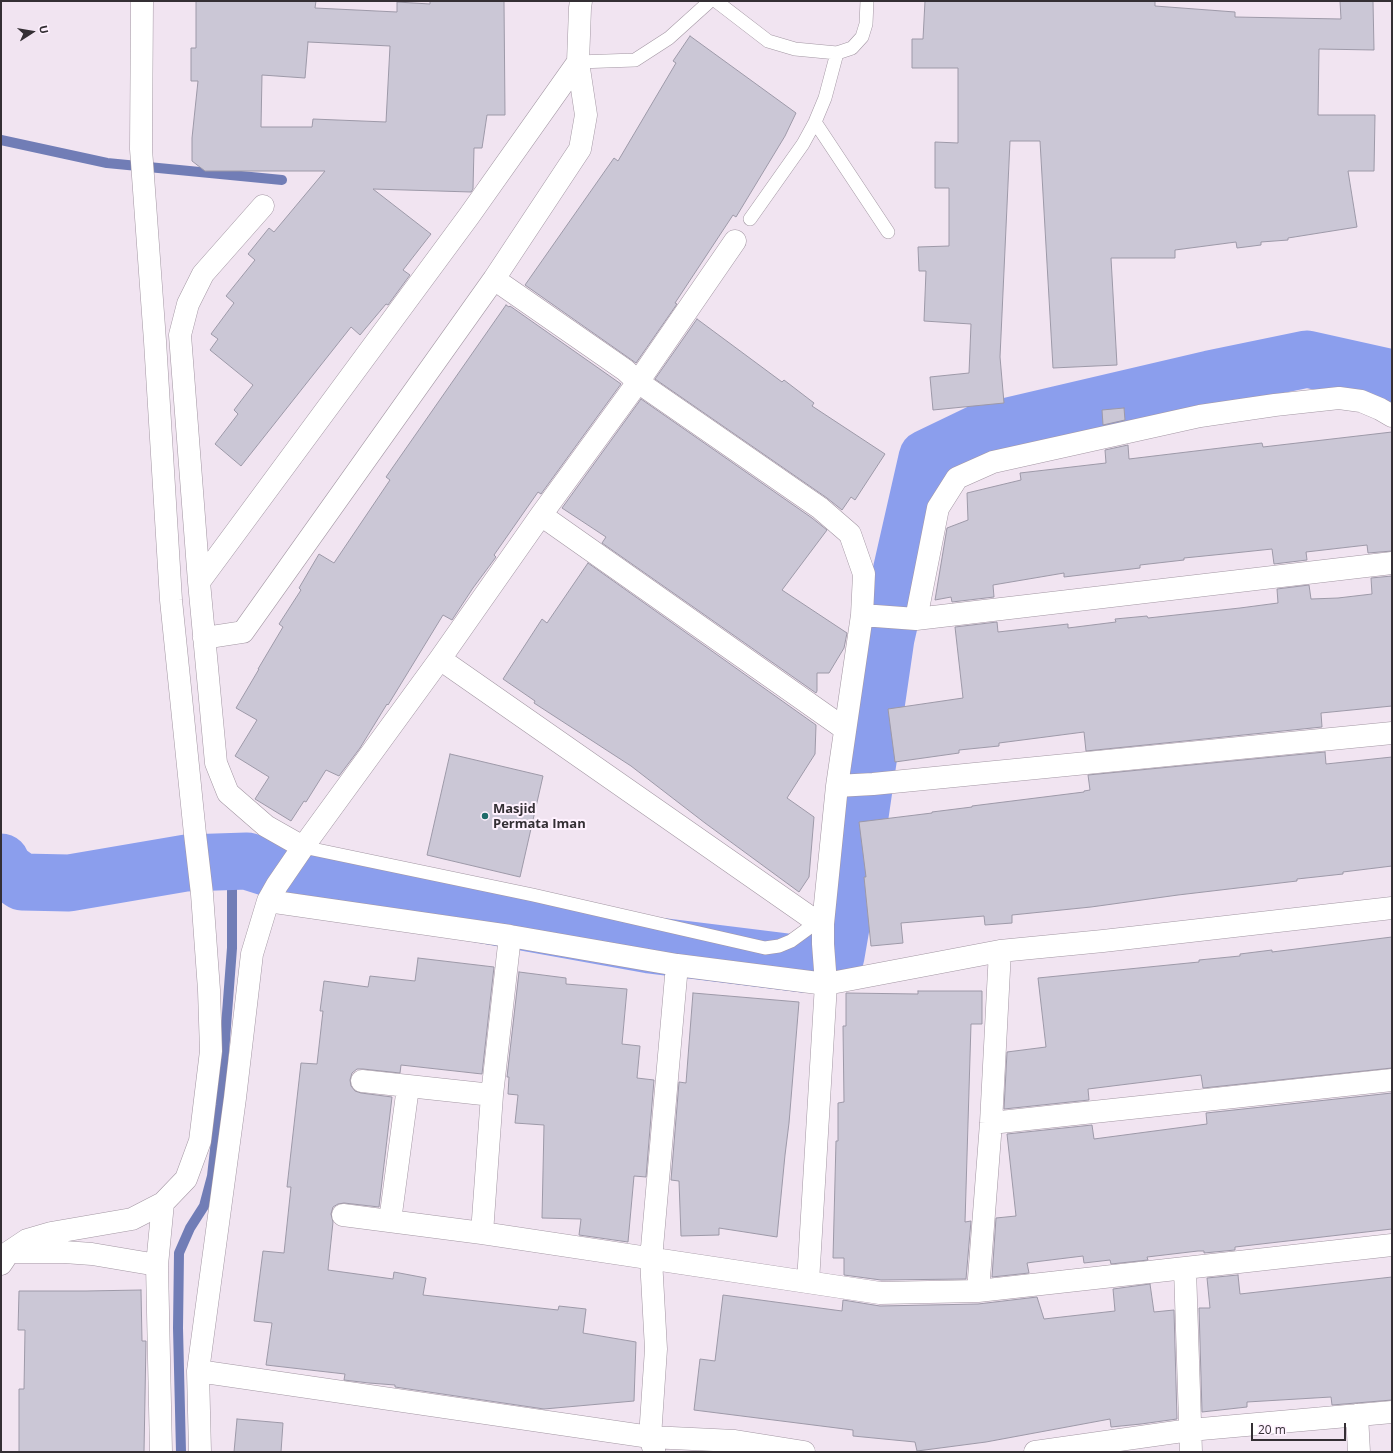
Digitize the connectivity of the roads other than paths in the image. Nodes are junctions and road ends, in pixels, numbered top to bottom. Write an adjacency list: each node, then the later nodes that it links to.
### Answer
1 (142, 1): 39 (street)
2 (581, 1): 7 (street)
3 (710, 1): 7 (lane)
4 (716, 1): 6 (lane)
5 (867, 1): 6 (lane)
6 (837, 53): 8 (lane)
7 (578, 62): 13 (street); 18 (street)
8 (815, 122): 10 (lane); 11 (lane)
9 (264, 206): 18 (street)
10 (750, 219)
11 (888, 232)
12 (735, 241): 14 (street)
13 (494, 278): 14 (street); 21 (street)
14 (638, 382): 16 (street); 19 (street)
15 (1392, 416): 20 (street)
16 (541, 515): 22 (street); 23 (street)
17 (1392, 562): 20 (street)
18 (199, 582): 21 (street)
19 (868, 615): 20 (street); 23 (street)
20 (908, 618)
21 (204, 638): 26 (street)
22 (440, 659): 26 (street); 29 (street)
23 (845, 729): 25 (street)
24 (1392, 733): 25 (street)
25 (844, 786): 29 (street)
26 (297, 854): 27 (street); 29 (lane)
27 (272, 893): 30 (street); 50 (street)
28 (1392, 908): 31 (street)
29 (821, 930): 33 (street)
30 (510, 936): 32 (street); 37 (street)
31 (1000, 951): 33 (street); 38 (street)
32 (677, 965): 33 (street); 45 (street)
33 (825, 977): 48 (street)
34 (1392, 1080): 38 (street)
35 (362, 1081): 36 (street)
36 (408, 1087): 37 (street); 41 (street)
37 (492, 1095): 42 (street)
38 (991, 1123): 49 (street)
39 (163, 1203): 44 (street); 46 (street)
40 (343, 1215): 41 (street)
41 (390, 1221): 42 (street)
42 (482, 1233): 45 (street)
43 (1392, 1246): 47 (street)
44 (5, 1258): 46 (street)
45 (651, 1259): 48 (street); 54 (street)
46 (157, 1265): 56 (street)
47 (1185, 1269): 49 (street); 53 (street)
48 (808, 1282): 49 (street)
49 (978, 1291)
50 (198, 1371): 54 (street); 57 (street)
51 (1392, 1412): 52 (street)
52 (1356, 1415): 53 (street); 61 (street)
53 (1190, 1430): 59 (street); 60 (street)
54 (653, 1444): 55 (street)
55 (733, 1447): 58 (street)
56 (161, 1452)
57 (200, 1452)
58 (804, 1452)
59 (1035, 1452)
60 (1191, 1452)
61 (1359, 1452)

